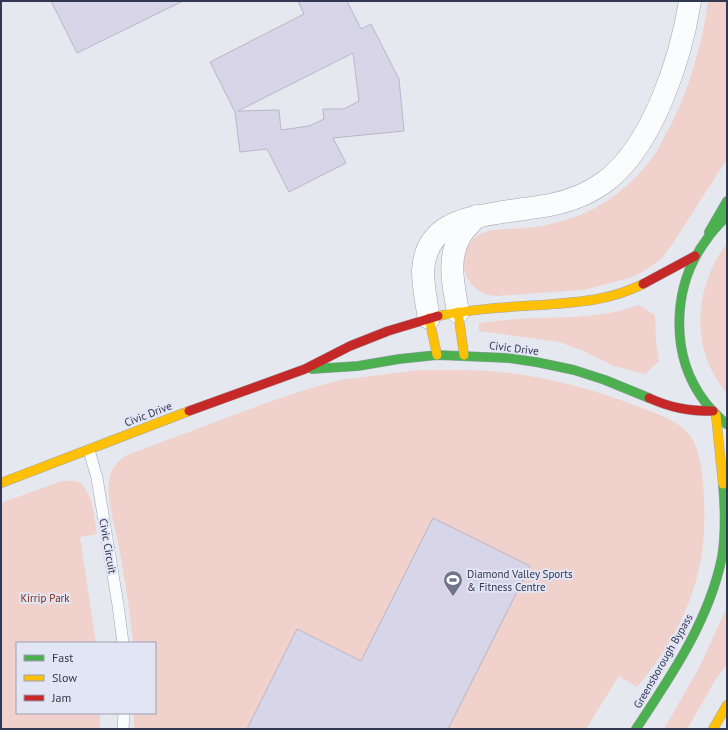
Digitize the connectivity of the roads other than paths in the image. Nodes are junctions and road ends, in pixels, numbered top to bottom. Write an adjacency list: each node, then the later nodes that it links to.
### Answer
1 (690, 1): 3 (street)
2 (727, 202): 5 (main road)
3 (477, 216): 7 (street); 8 (street)
4 (727, 216): 5 (main road)
5 (703, 243): 6 (main road)
6 (695, 256): 7 (main road, Civic Drive); 12 (main road)
7 (458, 312): 8 (main road, Civic Drive); 10 (main road)
8 (429, 318): 9 (main road); 11 (main road, Civic Drive)
9 (437, 355): 10 (main road, Civic Drive); 11 (main road, Civic Drive)
10 (464, 356): 12 (main road, Civic Drive)
11 (305, 369): 14 (main road, Civic Drive)
12 (714, 413): 13 (main road); 20 (main road, Greensborough Bypass)
13 (727, 425)
14 (89, 450): 15 (main road, Civic Drive); 16 (lane, Civic Circuit)
15 (1, 483)
16 (123, 642)
17 (727, 706): 21 (main road)
18 (124, 714): 19 (lane)
19 (124, 729)
20 (636, 729)
21 (713, 729)

